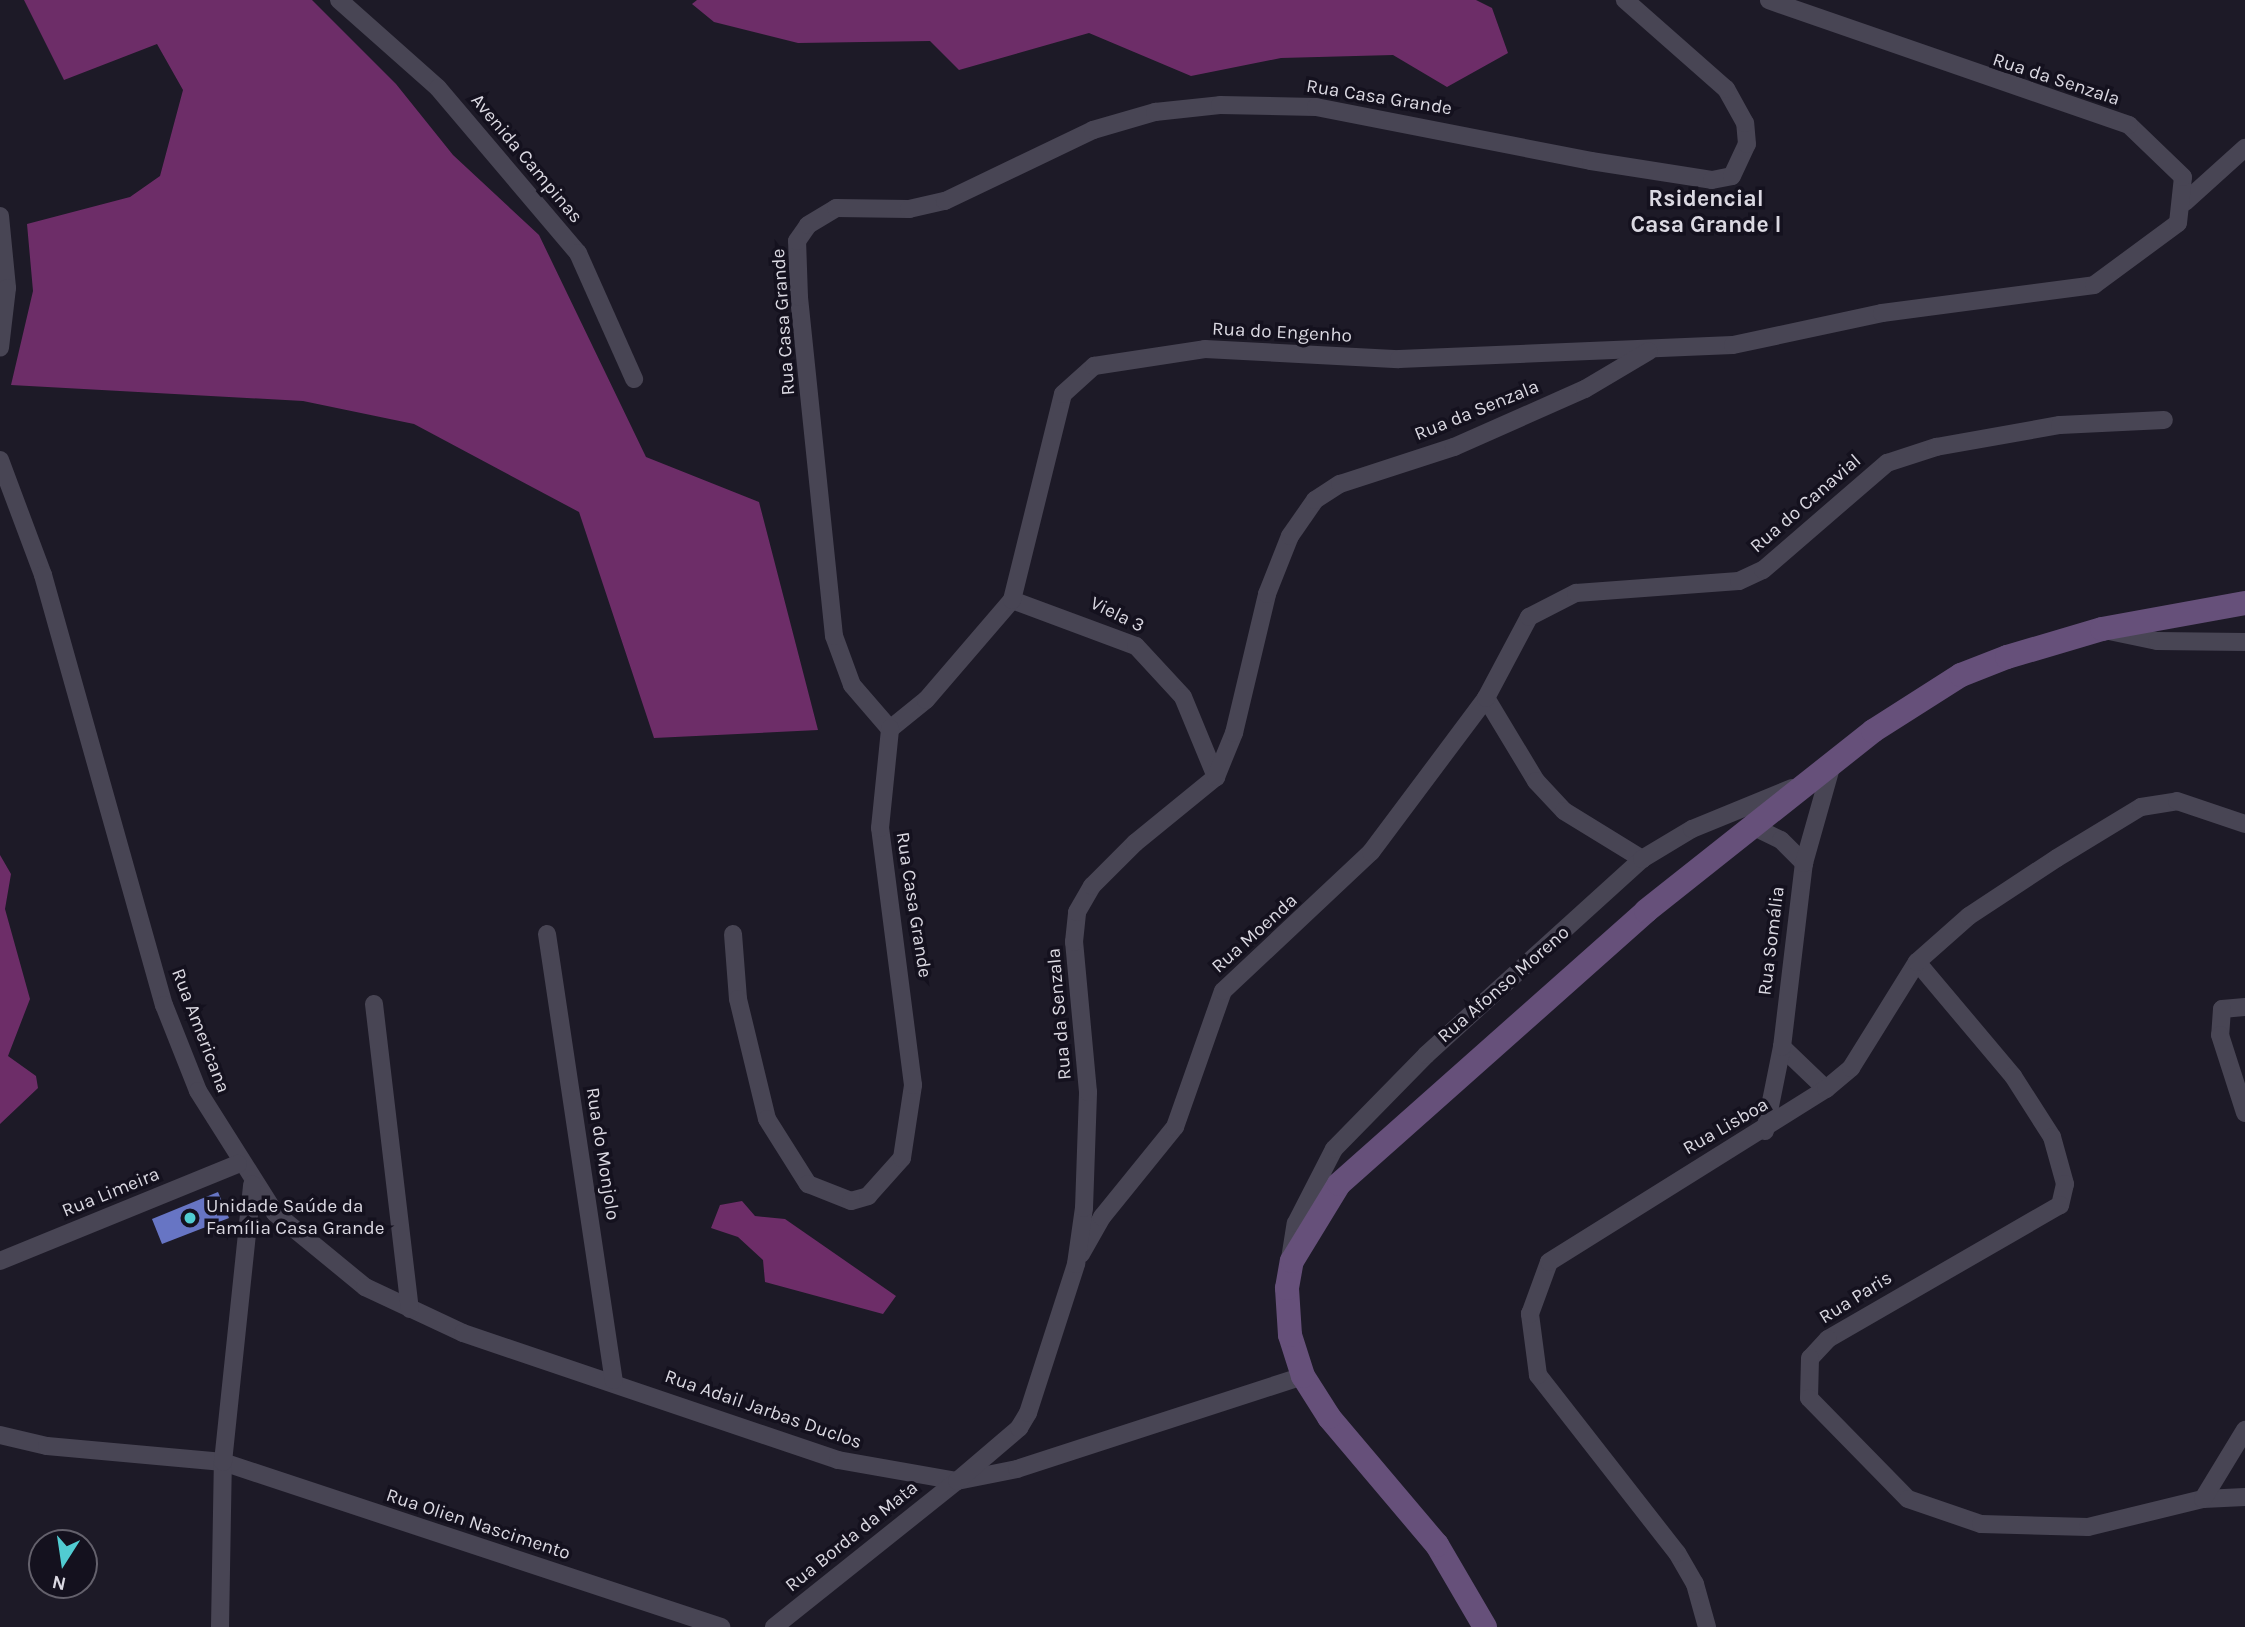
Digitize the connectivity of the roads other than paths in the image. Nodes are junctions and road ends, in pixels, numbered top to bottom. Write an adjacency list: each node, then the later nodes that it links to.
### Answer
1 (339, 0): 9 (street, Avenida Campinas)
2 (1625, 0): 18 (street, Rua Casa Grande)
3 (1769, 0): 5 (street, Rua da Senzala)
4 (2245, 148): 5 (street)
5 (2185, 202): 8 (street, Rua da Senzala)
6 (0, 216): 7 (street)
7 (0, 348)
8 (1649, 351): 13 (street, Rua do Engenho); 20 (street, Rua da Senzala)
9 (634, 380)
10 (2164, 420): 17 (street, Rua do Canavial)
11 (0, 460): 12 (street, Rua Americana)
12 (4, 486): 35 (street, Rua Americana)
13 (1012, 600): 18 (street, Rua do Engenho); 20 (street, Viela 3)
14 (2245, 603): 15 (main road, Rua Afonso Moreno)
15 (2102, 629): 16 (street); 19 (main road, Rua Afonso Moreno)
16 (2245, 642)
17 (1486, 698): 24 (street); 38 (street, Rua Moenda)
18 (890, 729): 27 (street, Rua Casa Grande)
19 (1834, 760): 21 (main road, Rua Afonso Moreno); 25 (street, Rua Somália)
20 (1216, 777): 38 (street, Rua da Senzala)
21 (1808, 781): 23 (main road, Rua Afonso Moreno); 24 (street, Rua Afonso Moreno)
22 (2245, 824): 28 (street, Rua Lisboa)
23 (1752, 826): 25 (street); 39 (main road, Rua Afonso Moreno)
24 (1642, 859): 39 (street, Rua Afonso Moreno)
25 (1804, 863): 31 (street, Rua Somália)
26 (547, 934): 42 (street, Rua do Monjolo)
27 (733, 934)
28 (1917, 962): 32 (street, Rua Lisboa); 48 (street, Rua Paris)
29 (374, 1004): 40 (street)
30 (2245, 1007): 33 (street)
31 (1782, 1047): 32 (street); 34 (street, Rua Somália)
32 (1826, 1089): 34 (street, Rua Lisboa)
33 (2245, 1113)
34 (1765, 1130): 53 (street, Rua Lisboa)
35 (238, 1164): 36 (street, Rua Americana); 37 (street, Rua Limeira)
36 (252, 1185): 40 (street, Rua Adail Jarbas Duclos); 45 (street)
37 (0, 1261)
38 (1076, 1264): 46 (street, Rua da Senzala)
39 (1290, 1273): 41 (main road, Rua Afonso Moreno)
40 (410, 1309): 42 (street, Rua Adail Jarbas Duclos)
41 (1303, 1376): 46 (street, Rua Adail Jarbas Duclos); 52 (main road, Rua Afonso Moreno)
42 (614, 1380): 46 (street, Rua Adail Jarbas Duclos)
43 (2245, 1430): 48 (street)
44 (0, 1435): 45 (street, Rua Olien Nascimento)
45 (223, 1462): 49 (street); 50 (street, Rua Olien Nascimento)
46 (957, 1481): 51 (street, Rua Borda da Mata)
47 (2245, 1497): 48 (street, Rua Paris)
48 (2203, 1499)
49 (220, 1627)
50 (721, 1627)
51 (774, 1627)
52 (1485, 1627)
53 (1707, 1627)

